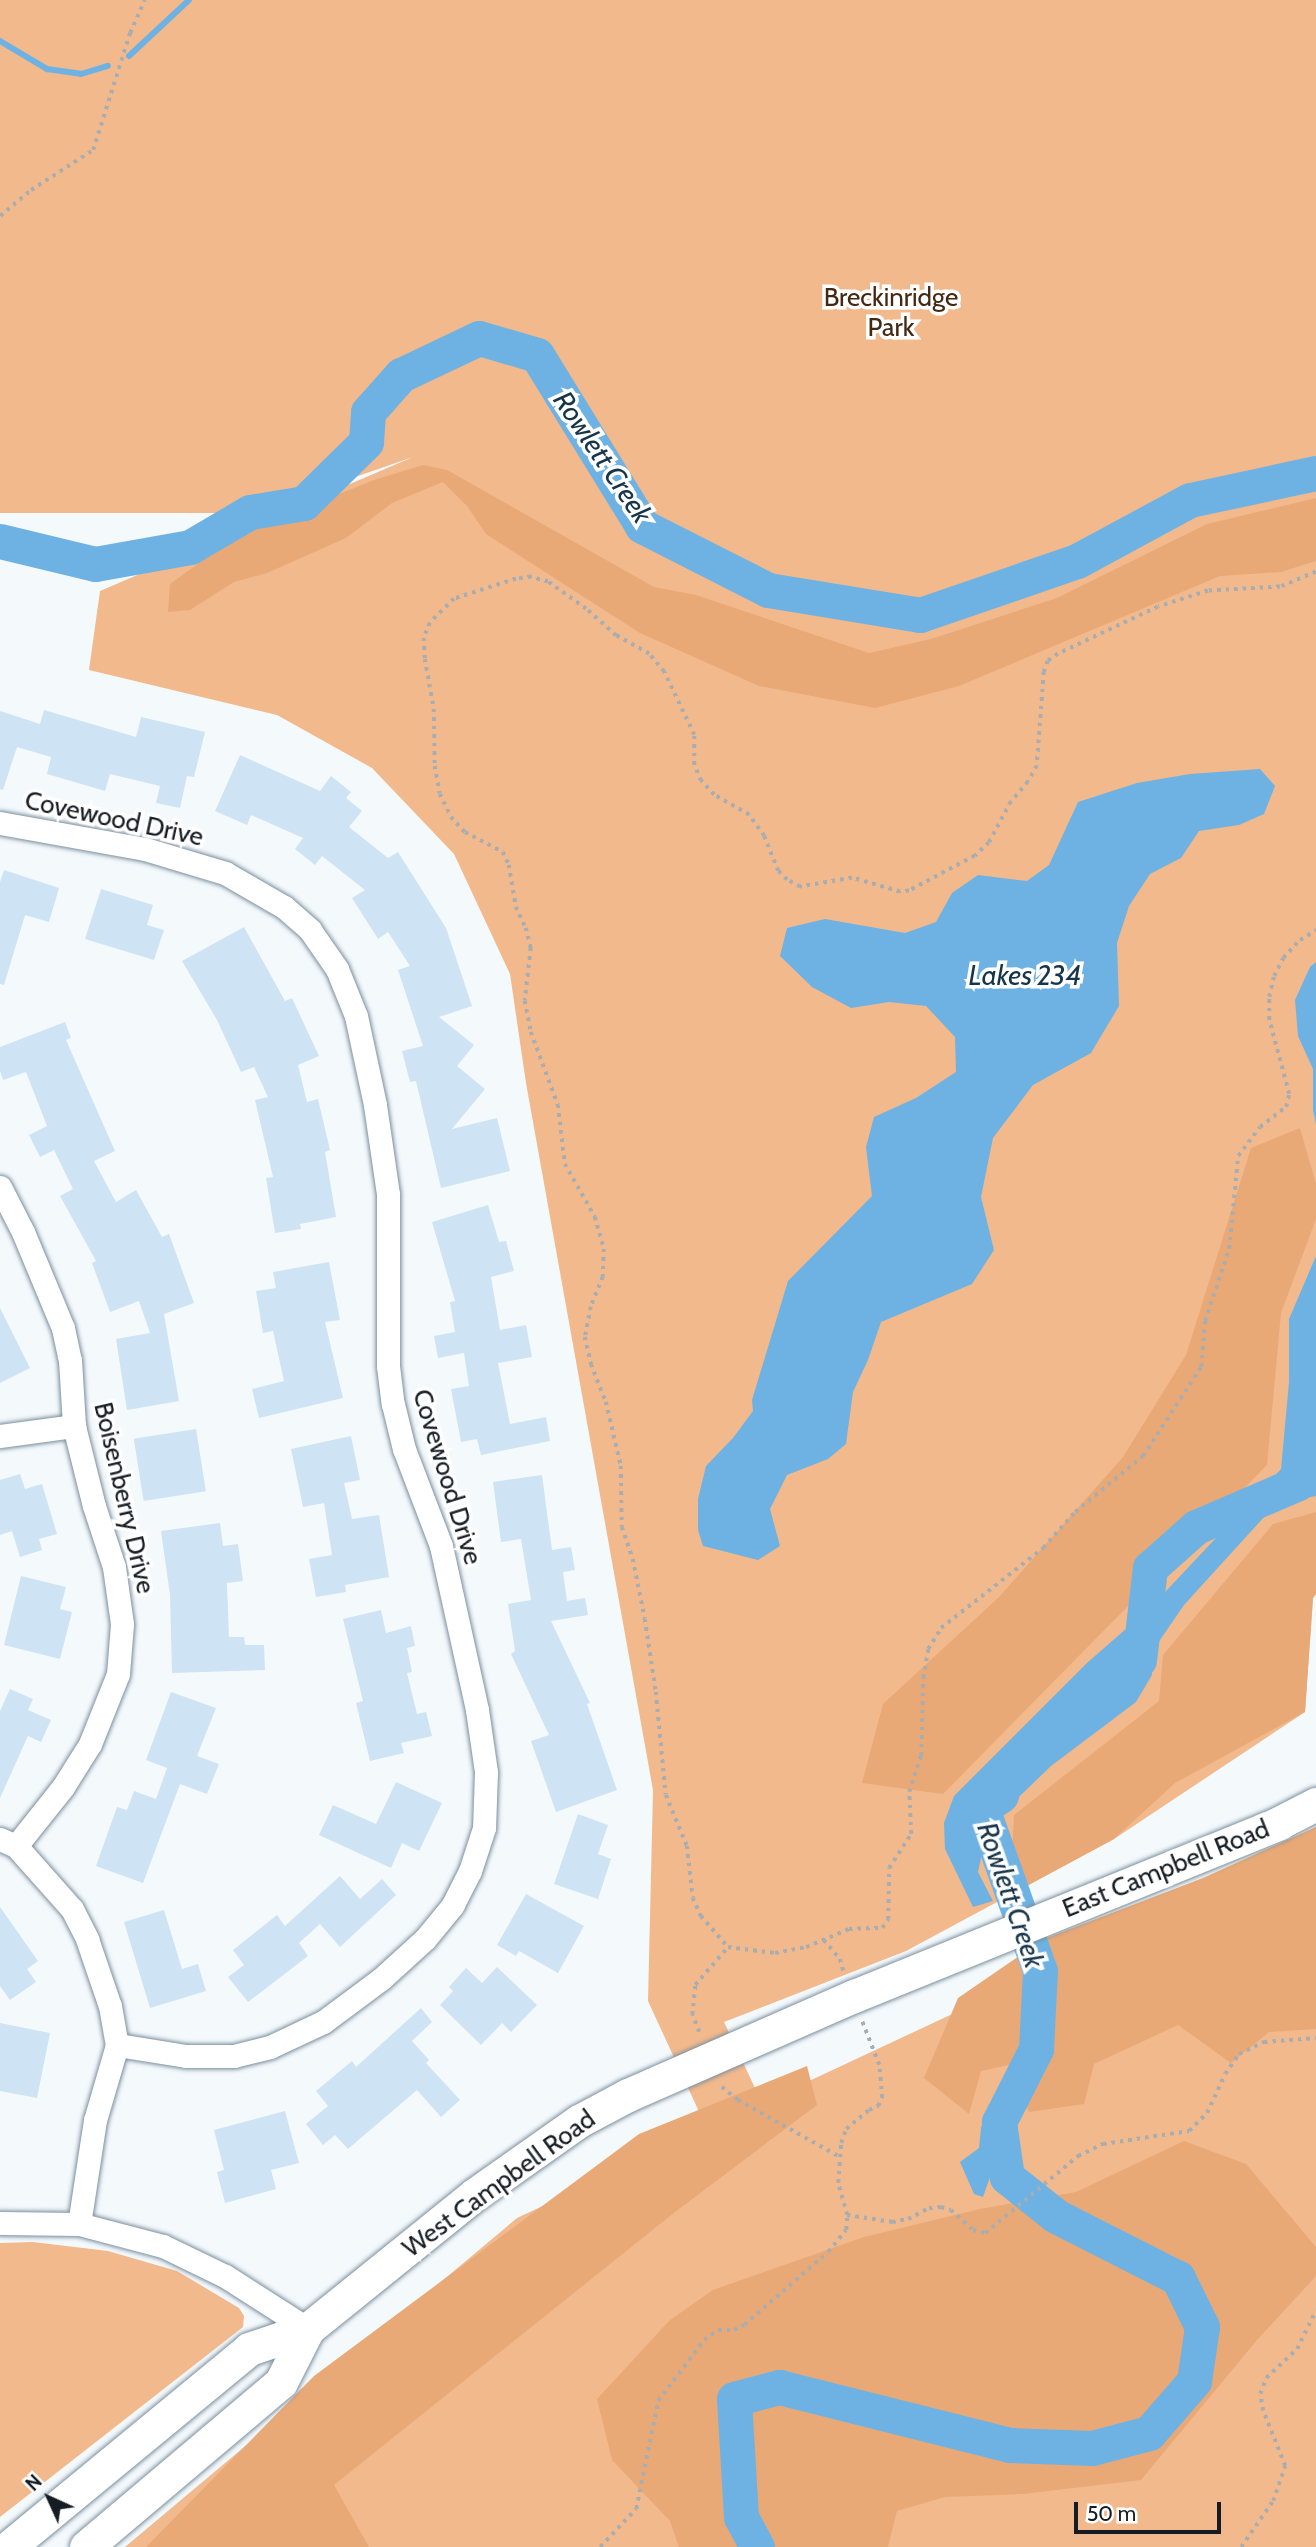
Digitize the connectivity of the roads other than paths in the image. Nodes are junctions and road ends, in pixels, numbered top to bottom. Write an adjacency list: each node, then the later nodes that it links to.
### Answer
1 (0, 823): 8 (street, Covewood Drive)
2 (0, 1187): 3 (street, Boisenberry Drive)
3 (74, 1426): 4 (street); 6 (street, Boisenberry Drive)
4 (0, 1436)
5 (1316, 1804): 7 (main road, East Campbell Road)
6 (8, 1843): 8 (street)
7 (820, 2011): 11 (main road, West Campbell Road)
8 (117, 2045): 10 (street)
9 (0, 2223): 10 (street)
10 (79, 2224): 11 (street)
11 (308, 2329): 12 (main road, West Campbell Road); 13 (main road, West Campbell Road)
12 (9, 2547)
13 (86, 2547)

